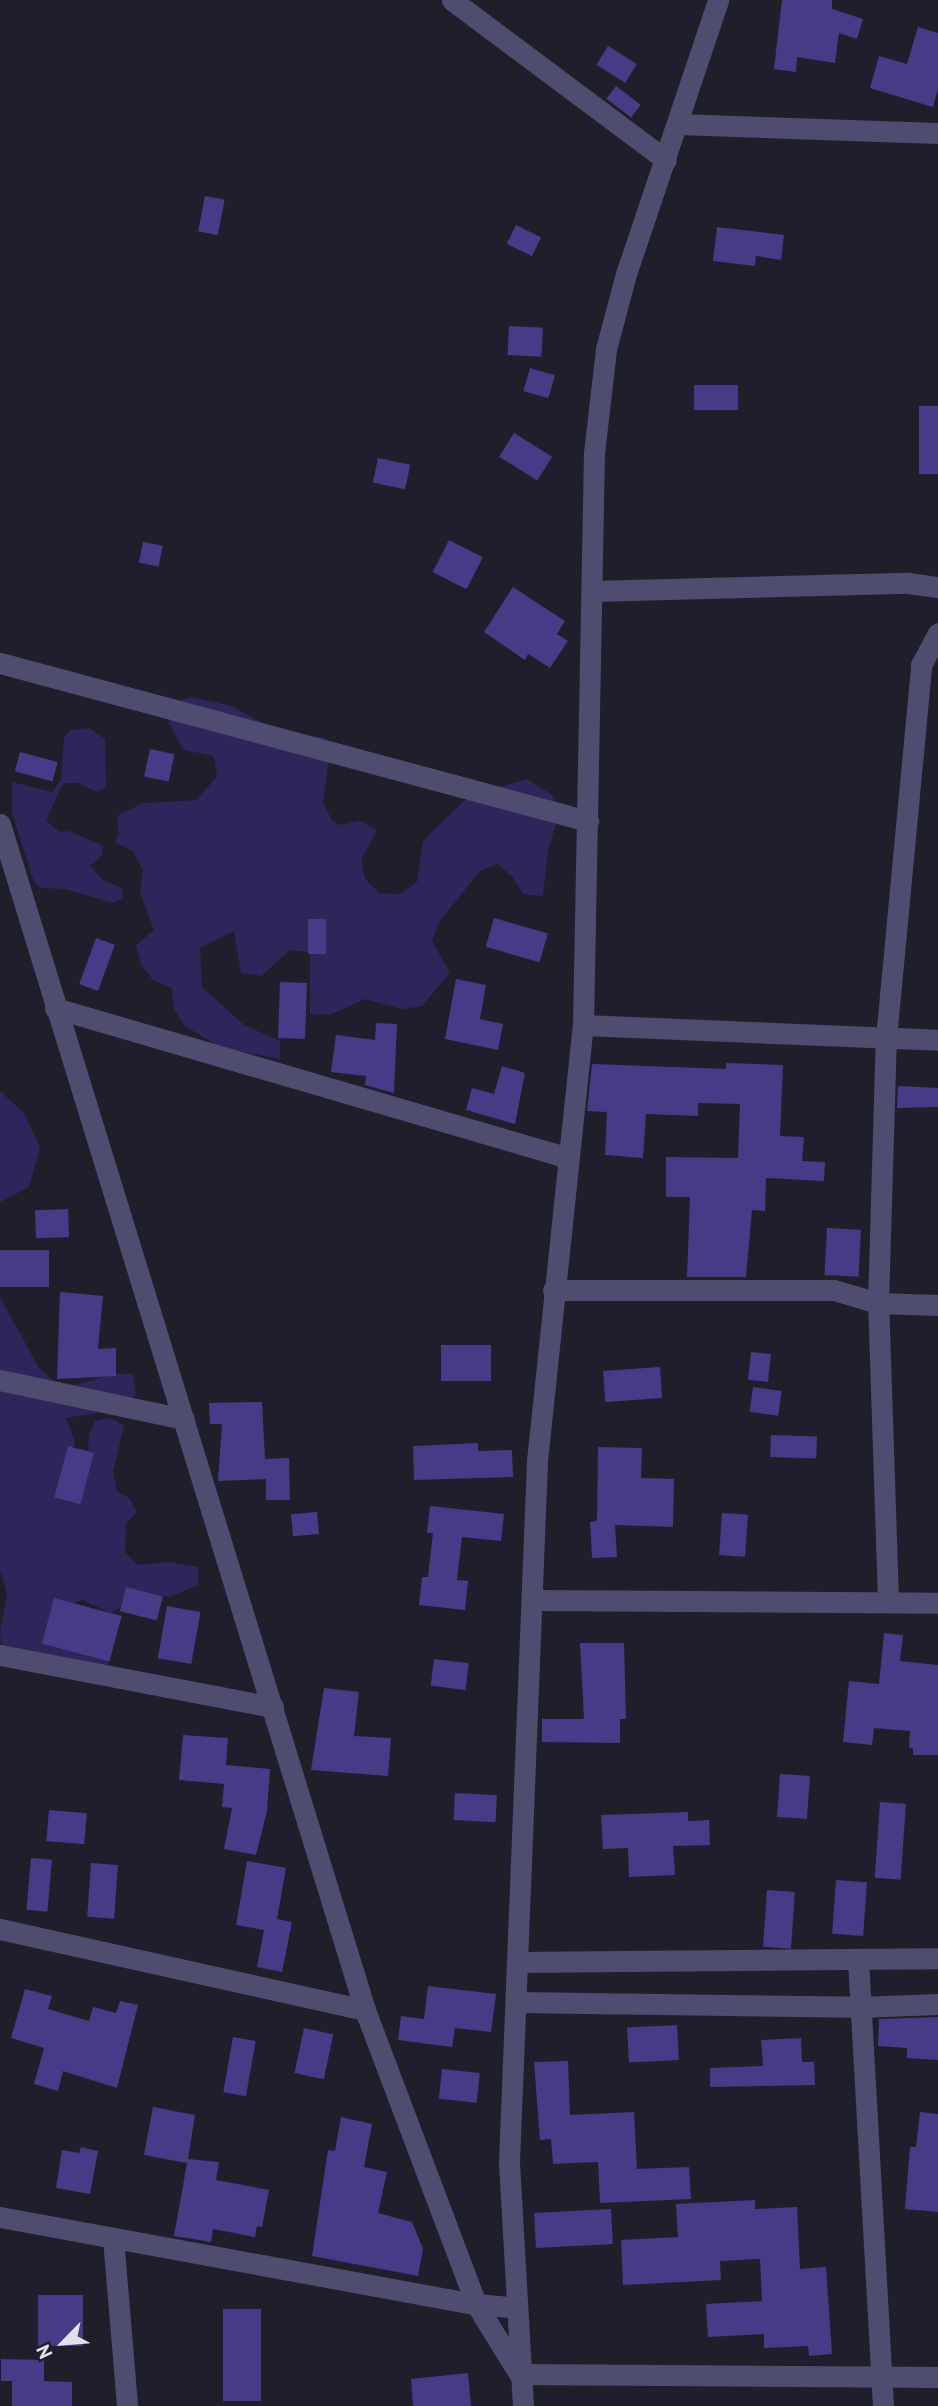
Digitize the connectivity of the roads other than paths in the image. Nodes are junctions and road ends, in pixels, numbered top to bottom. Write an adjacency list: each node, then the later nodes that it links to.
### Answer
1 (452, 0): 5 (street)
2 (718, 0): 3 (street)
3 (678, 124): 4 (street); 5 (street)
4 (938, 133)
5 (666, 160): 7 (street)
6 (938, 587): 7 (street)
7 (593, 591): 10 (street)
8 (938, 633): 14 (street)
9 (0, 663): 10 (street)
10 (588, 821): 13 (street)
11 (0, 824): 12 (street)
12 (55, 1008): 16 (street); 21 (street)
13 (583, 1025): 14 (street); 16 (street)
14 (886, 1038): 15 (street); 18 (street)
15 (938, 1040)
16 (569, 1158): 17 (street)
17 (554, 1290): 18 (street); 22 (street)
18 (878, 1303): 19 (street); 23 (street)
19 (938, 1305)
20 (0, 1380): 21 (street)
21 (184, 1419): 26 (street)
22 (534, 1600): 23 (street); 30 (street)
23 (888, 1600): 24 (street)
24 (938, 1602)
25 (0, 1655): 26 (street)
26 (272, 1707): 34 (street)
27 (0, 1929): 34 (street)
28 (938, 1958): 29 (street)
29 (858, 1959): 30 (street); 33 (street)
30 (517, 1962): 31 (street)
31 (516, 2002): 33 (street); 38 (street)
32 (938, 2004): 33 (street)
33 (859, 2007): 40 (street)
34 (365, 2010): 37 (street)
35 (0, 2217): 36 (street)
36 (113, 2238): 37 (street); 42 (street)
37 (476, 2304): 38 (street); 39 (street)
38 (514, 2307): 39 (street)
39 (519, 2374): 40 (street); 43 (street)
40 (881, 2377): 41 (street); 44 (street)
41 (938, 2377)
42 (127, 2406)
43 (523, 2406)
44 (883, 2406)

